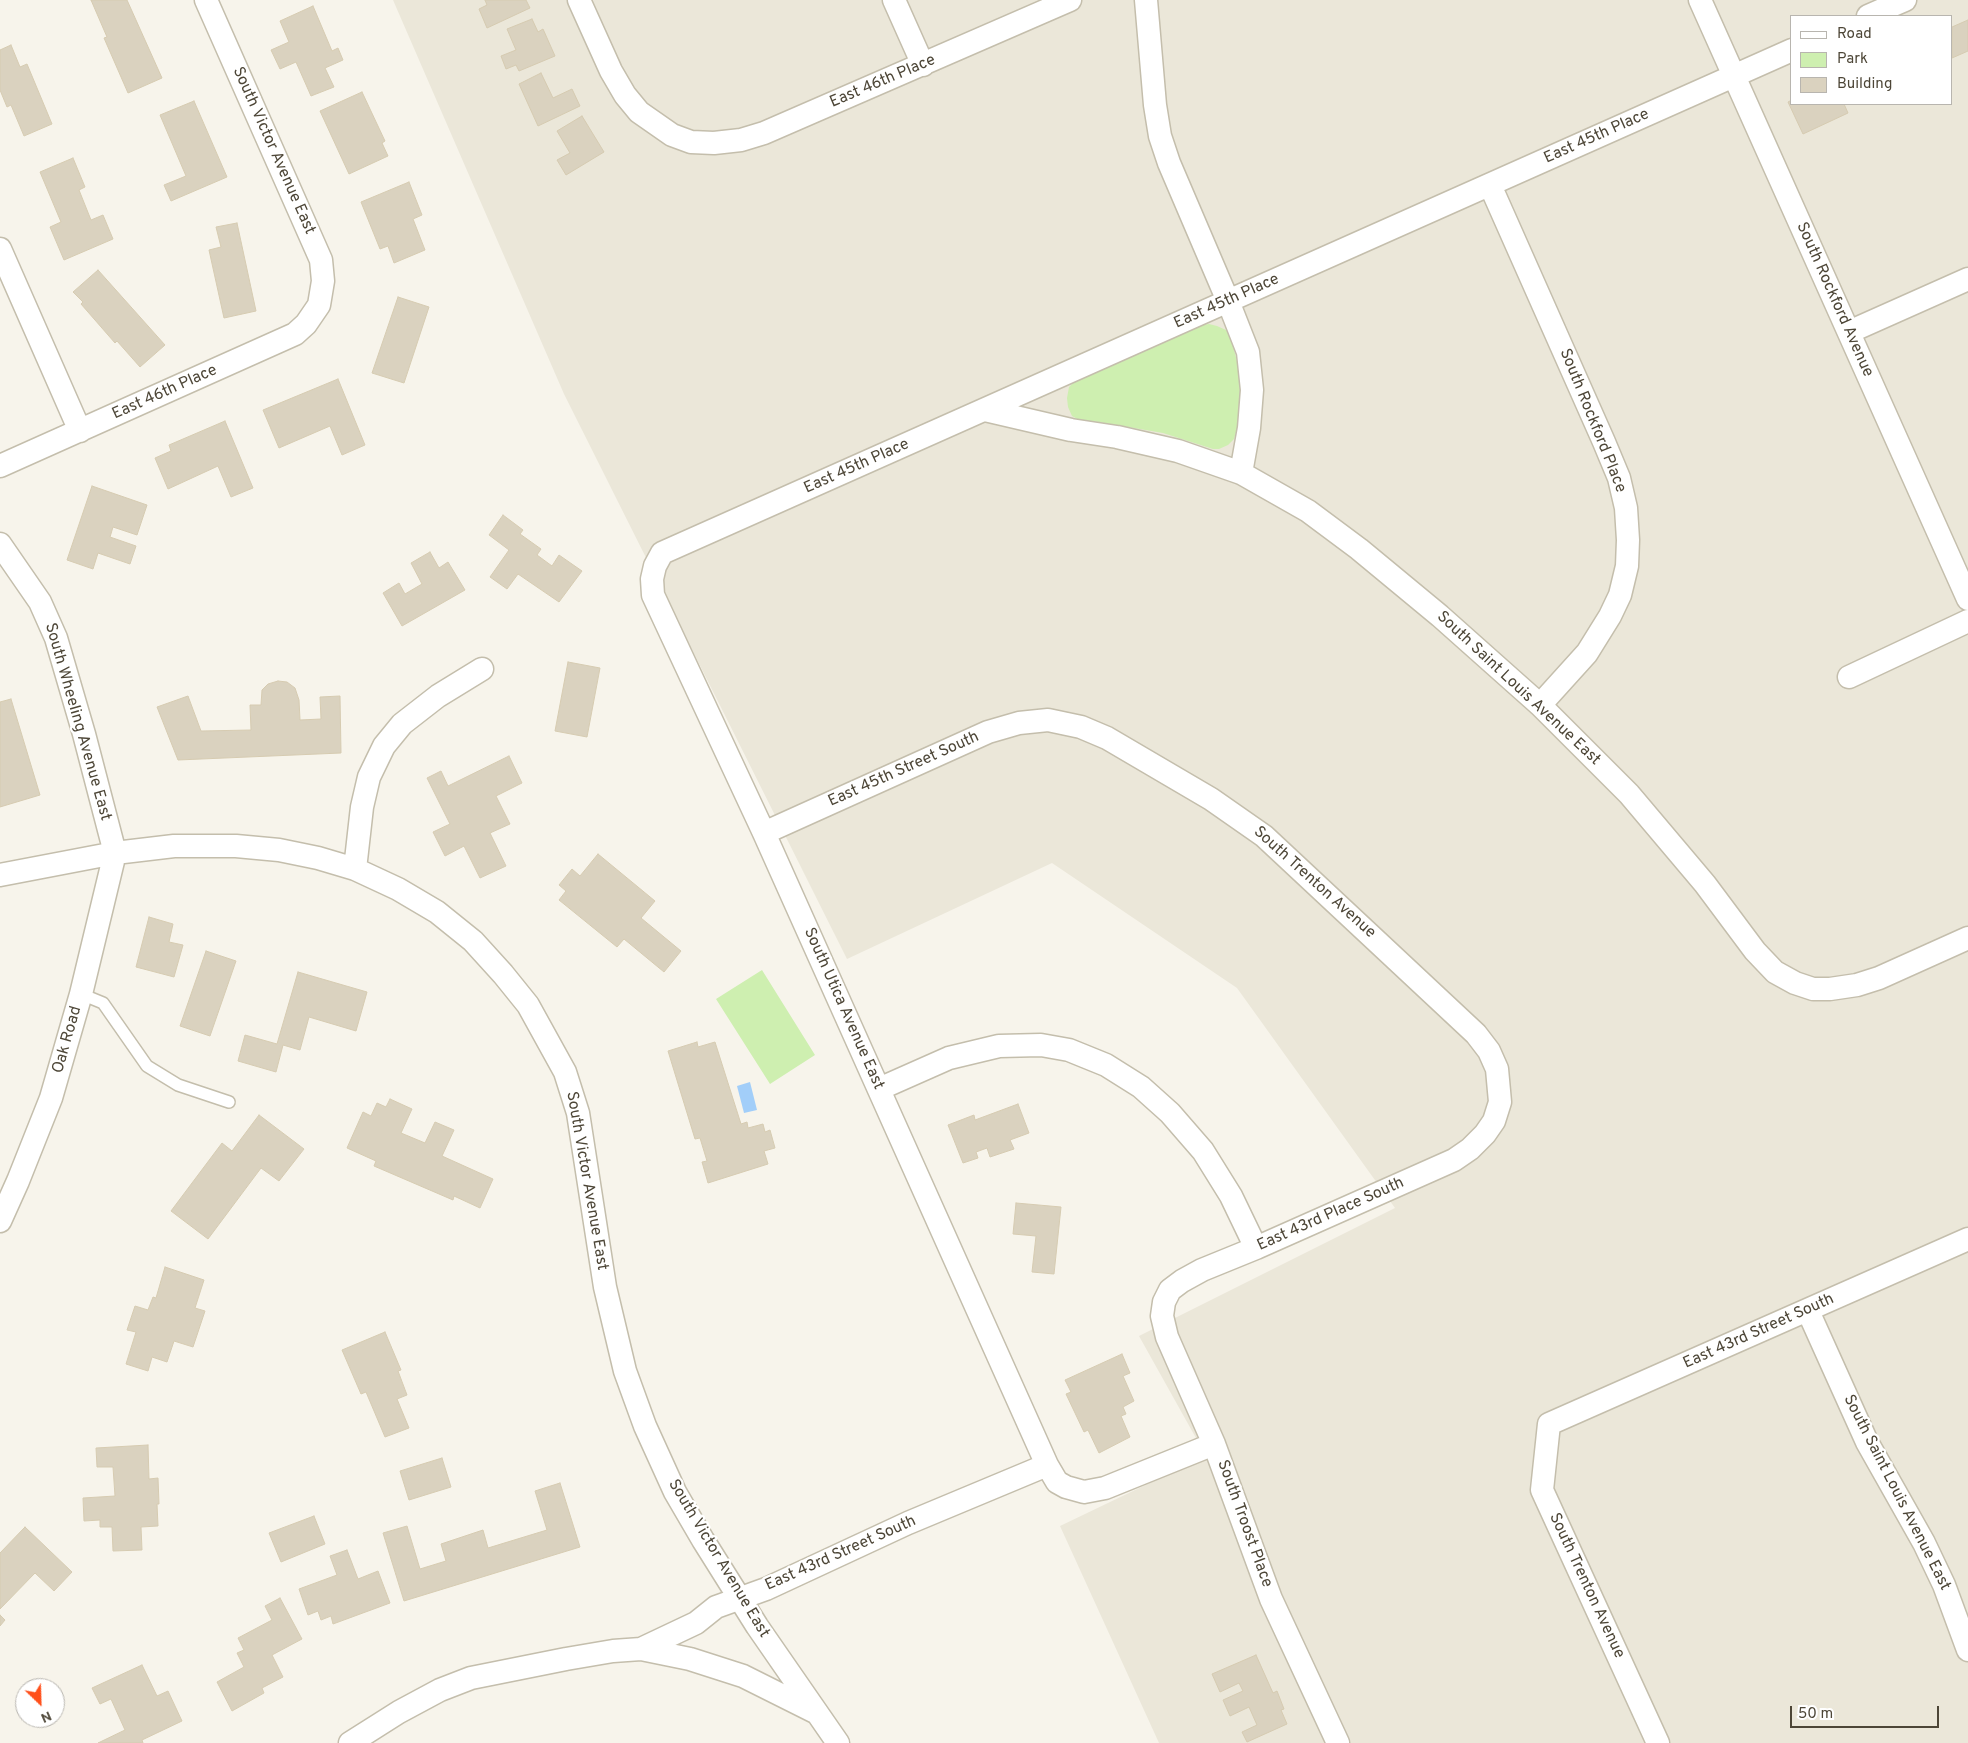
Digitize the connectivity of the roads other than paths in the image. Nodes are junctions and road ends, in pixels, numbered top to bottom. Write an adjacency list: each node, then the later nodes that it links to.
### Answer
1 (206, 0): 16 (street, South Victor Avenue East)
2 (579, 0): 10 (street, East 46th Place)
3 (894, 0): 10 (street)
4 (1070, 0): 10 (street, East 46th Place)
5 (1146, 0): 15 (street)
6 (1700, 0): 11 (street, South Rockford Avenue)
7 (1904, 0): 8 (street)
8 (1870, 15)
9 (1790, 51): 11 (street, East 45th Place)
10 (923, 65)
11 (1734, 76): 12 (street, East 45th Place); 17 (street, South Rockford Avenue)
12 (1490, 185): 15 (street, East 45th Place); 28 (street, South Rockford Place)
13 (0, 249): 19 (street)
14 (1968, 279): 17 (street)
15 (1228, 301): 18 (street, East 45th Place); 21 (street)
16 (319, 305): 19 (street, East 46th Place)
17 (1849, 332): 24 (street, South Rockford Avenue)
18 (985, 410): 21 (street, South Saint Louis Avenue East); 23 (street, East 45th Place)
19 (80, 430): 20 (street, East 46th Place)
20 (0, 466)
21 (1241, 473): 28 (street, South Saint Louis Avenue East)
22 (0, 544): 31 (street, South Wheeling Avenue East)
23 (662, 553): 30 (street, South Utica Avenue East)
24 (1966, 592)
25 (1968, 621): 27 (street)
26 (482, 669): 32 (street)
27 (1849, 677)
28 (1540, 705): 34 (street, South Saint Louis Avenue East)
29 (1048, 720): 30 (street, East 45th Street South); 38 (street, South Trenton Avenue)
30 (764, 833): 36 (street, South Utica Avenue East)
31 (115, 853): 32 (street, South Victor Avenue East); 33 (street); 35 (street, Oak Road)
32 (355, 869): 47 (street, South Victor Avenue East)
33 (0, 875)
34 (1968, 938)
35 (81, 994): 37 (lane); 39 (street, Oak Road)
36 (879, 1089): 41 (street); 46 (street, South Utica Avenue East)
37 (229, 1102)
38 (1494, 1121): 41 (street, East 43rd Place South)
39 (0, 1221)
40 (1968, 1240): 43 (street, East 43rd Street South)
41 (1256, 1248): 42 (street, East 43rd Place South)
42 (1164, 1302): 45 (street, South Troost Place)
43 (1808, 1311): 44 (street, East 43rd Street South); 49 (street, South Saint Louis Avenue East)
44 (1550, 1424): 54 (street, South Trenton Avenue)
45 (1214, 1444): 46 (street); 53 (street, South Troost Place)
46 (1047, 1465): 47 (street, East 43rd Street South)
47 (739, 1598): 48 (street, East 43rd Street South); 50 (street, South Victor Avenue East)
48 (641, 1649): 50 (street); 51 (street, East 43rd Street South)
49 (1968, 1650)
50 (817, 1713): 52 (street, South Victor Avenue East)
51 (350, 1743)
52 (838, 1743)
53 (1338, 1743)
54 (1658, 1743)

